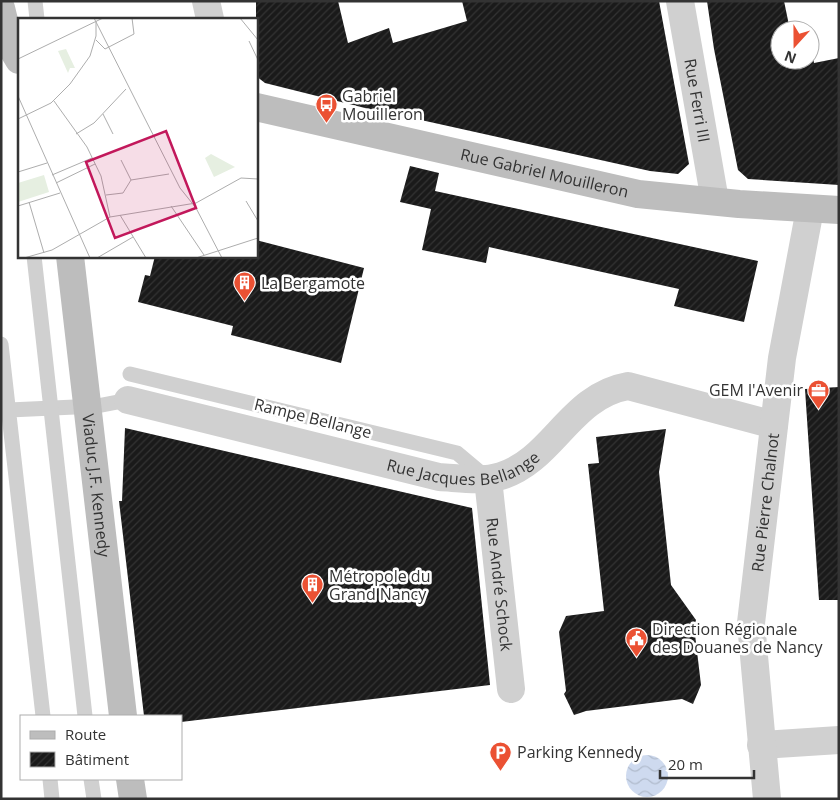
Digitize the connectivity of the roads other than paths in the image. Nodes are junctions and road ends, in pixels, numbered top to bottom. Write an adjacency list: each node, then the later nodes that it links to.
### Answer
1 (35, 1): 5 (lane)
2 (206, 1): 6 (street)
3 (680, 1): 9 (street, Rue Ferri III)
4 (1, 8): 7 (street)
5 (37, 18)
6 (210, 18)
7 (12, 49)
8 (258, 107): 9 (street, Rue Gabriel Mouilleron)
9 (716, 201): 10 (street, Rue Gabriel Mouilleron)
10 (810, 209): 11 (street, Rue Gabriel Mouilleron); 17 (street, Rue Pierre Chalnot)
11 (839, 210)
12 (34, 258): 21 (lane, bridge)
13 (70, 258): 22 (street, Viaduc J.F. Kennedy, bridge)
14 (1, 344): 16 (lane)
15 (129, 387): 16 (lane); 18 (street, Rue Jacques Bellange)
16 (9, 410): 20 (lane)
17 (774, 425): 18 (street, Rue Jacques Bellange); 24 (street, Rue Pierre Chalnot)
18 (488, 479): 19 (street, Rue André Schock)
19 (511, 689)
20 (43, 715)
21 (84, 715)
22 (123, 715)
23 (839, 740): 24 (street)
24 (762, 744): 31 (street, Rue Pierre Chalnot)
25 (50, 780): 28 (lane)
26 (91, 780): 29 (lane)
27 (130, 780): 30 (street)
28 (52, 799)
29 (94, 799)
30 (133, 799)
31 (767, 799)

